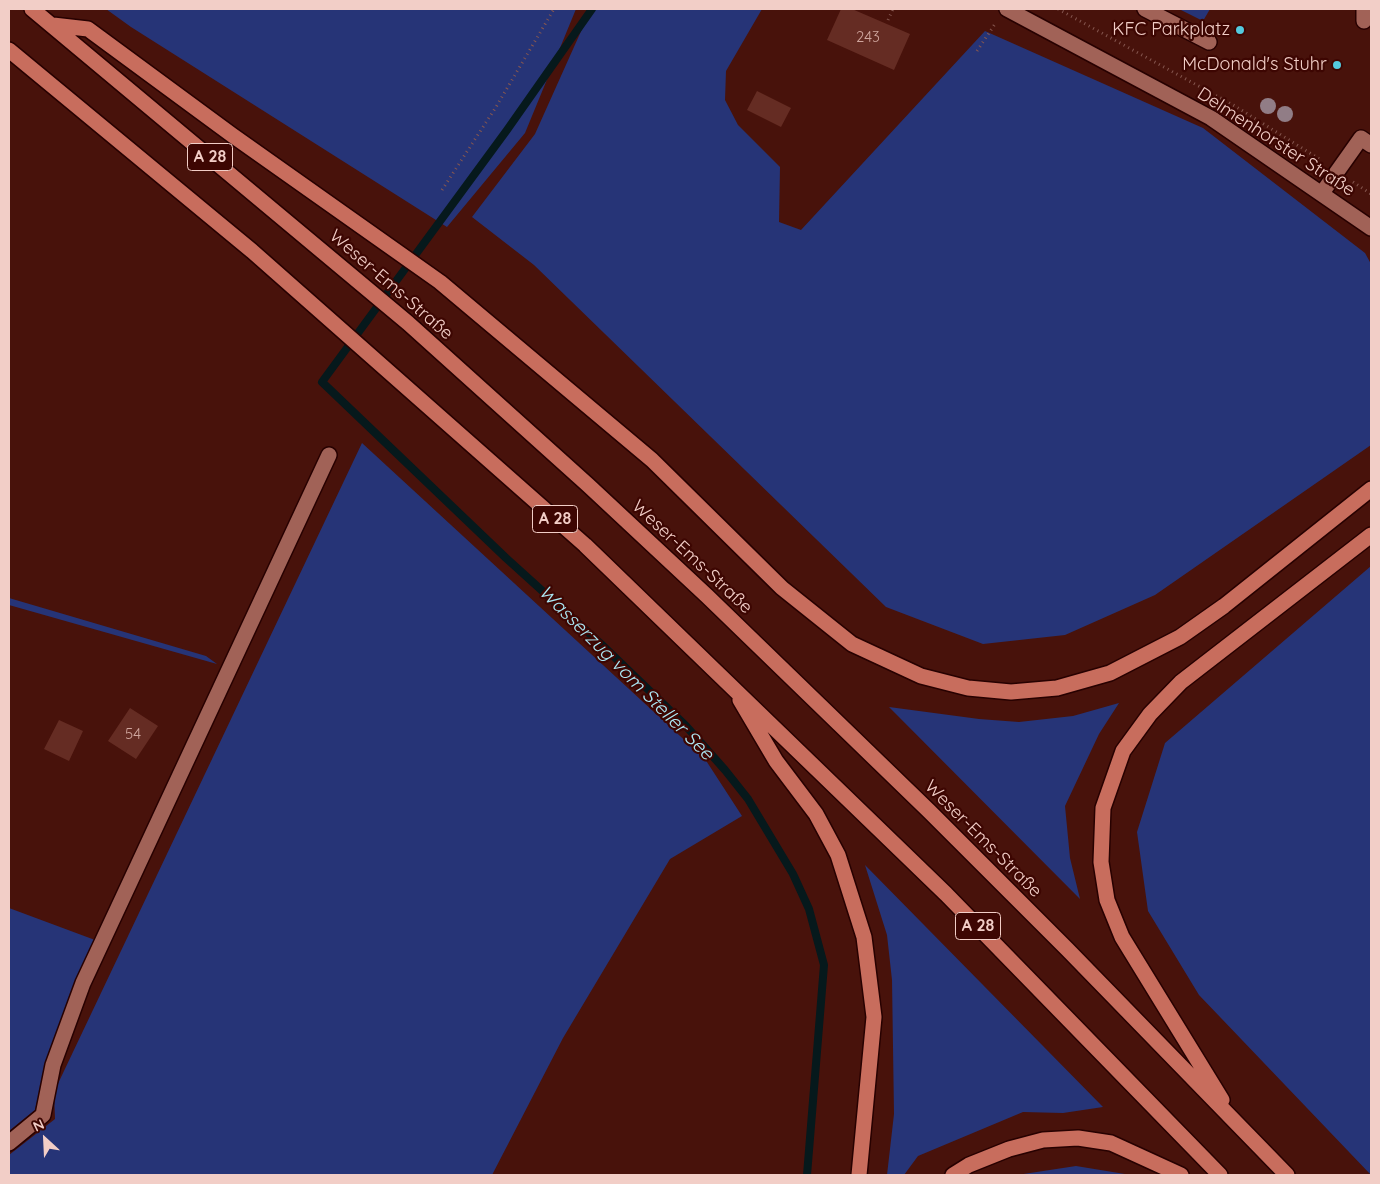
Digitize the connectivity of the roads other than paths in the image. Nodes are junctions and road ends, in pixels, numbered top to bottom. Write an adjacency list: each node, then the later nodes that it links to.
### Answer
1 (32, 9): 4 (highway, Weser-Ems-Straße / A 28)
2 (1007, 9): 8 (street, Delmenhorster Straße)
3 (1145, 9): 5 (street)
4 (53, 25): 11 (highway); 14 (highway, Weser-Ems-Straße / A 28)
5 (1209, 42)
6 (9, 50): 13 (highway, A 28)
7 (1366, 142): 8 (street)
8 (1322, 193): 9 (street, Delmenhorster Straße)
9 (1369, 228)
10 (329, 455): 15 (street)
11 (1371, 489)
12 (1371, 535): 14 (highway)
13 (731, 683): 16 (highway); 19 (highway, A 28)
14 (1236, 1123): 20 (highway, Weser-Ems-Straße / A 28)
15 (9, 1143)
16 (859, 1175)
17 (954, 1175): 18 (highway)
18 (1181, 1175)
19 (1220, 1175)
20 (1287, 1175)

